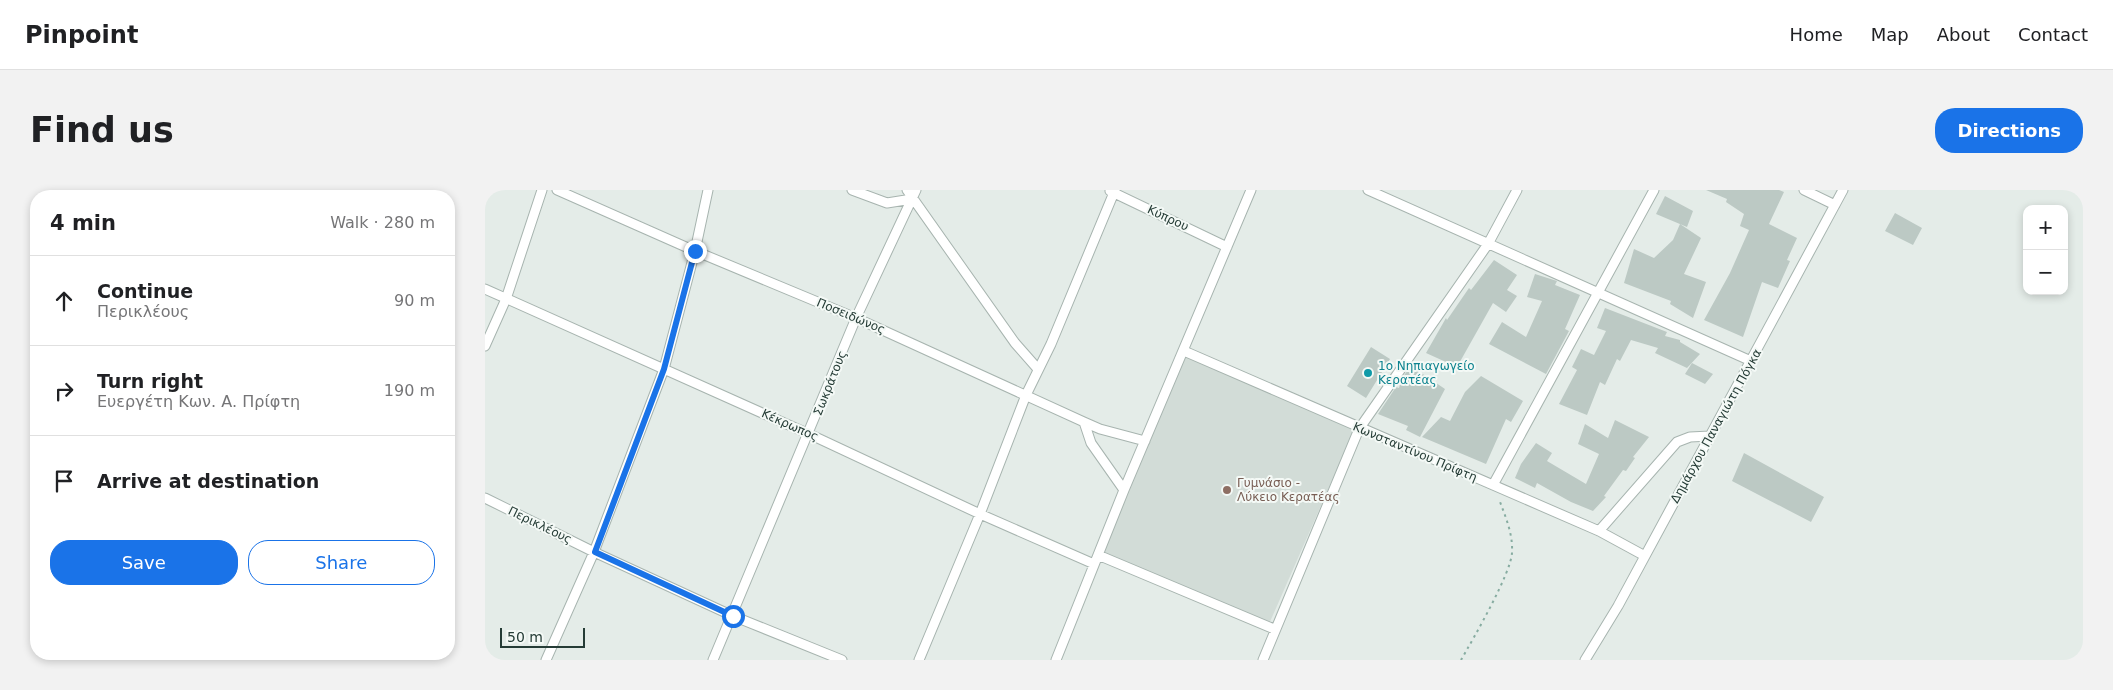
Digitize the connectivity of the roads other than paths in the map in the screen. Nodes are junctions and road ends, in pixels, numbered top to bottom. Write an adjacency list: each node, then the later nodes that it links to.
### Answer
1 (542, 190): 21 (street)
2 (557, 190): 18 (street, Ποσειδώνος)
3 (708, 190): 18 (street)
4 (853, 190): 14 (street)
5 (907, 190): 14 (street)
6 (916, 190): 14 (street, Σωκράτους)
7 (1251, 190): 17 (street)
8 (1368, 190): 16 (street)
9 (1517, 190): 16 (street)
10 (1654, 190): 20 (street)
11 (1804, 190): 15 (street)
12 (1843, 190): 15 (street, Δημάρχου Παναγιώτη Πόγκα)
13 (1112, 191): 17 (street, Κύπρου); 26 (street)
14 (912, 199): 22 (street, Σωκράτους); 26 (street)
15 (1835, 205): 25 (street, Δημάρχου Παναγιώτη Πόγκα)
16 (1489, 244): 20 (street); 30 (street)
17 (1227, 247): 24 (street)
18 (695, 251): 22 (street, Ποσειδώνος); 27 (street)
19 (485, 289): 21 (street, Κέκρωπος)
20 (1599, 293): 25 (street); 34 (street)
21 (506, 299): 23 (street); 27 (street, Κέκρωπος)
22 (857, 318): 28 (street, Ποσειδώνος); 31 (street, Σωκράτους)
23 (485, 346)
24 (1184, 352): 30 (street, Κωνσταντίνου Πρίφτη); 33 (street)
25 (1751, 360): 32 (street, Δημάρχου Παναγιώτη Πόγκα)
26 (1037, 368): 28 (street)
27 (664, 369): 31 (street, Κέκρωπος); 39 (street)
28 (1026, 395): 29 (street, Ποσειδώνος); 37 (street)
29 (1084, 422): 33 (street, Ποσειδώνος); 35 (street)
30 (1359, 429): 34 (street, Κωνσταντίνου Πρίφτη); 44 (street)
31 (809, 434): 37 (street, Κέκρωπος); 43 (street, Σωκράτους)
32 (1710, 436): 38 (street); 41 (street, Δημάρχου Παναγιώτη Πόγκα)
33 (1145, 441): 35 (street)
34 (1493, 486): 38 (street, Κωνσταντίνου Πρίφτη)
35 (1124, 490): 40 (street)
36 (485, 498): 39 (street, Περικλέους)
37 (980, 514): 42 (street, Κέκρωπος); 48 (street)
38 (1599, 531): 41 (street, Κωνσταντίνου Πρίφτη)
39 (595, 552): 43 (street, Περικλέους); 45 (street)
40 (1098, 555): 42 (street); 44 (street)
41 (1645, 556): 51 (street, Δημάρχου Παναγιώτη Πόγκα)
42 (1094, 564): 49 (street)
43 (733, 616): 46 (street, Σωκράτους); 47 (street, Περικλέους)
44 (1274, 629): 50 (street)
45 (546, 660)
46 (713, 660)
47 (842, 660)
48 (919, 660)
49 (1056, 660)
50 (1263, 660)
51 (1585, 660)

